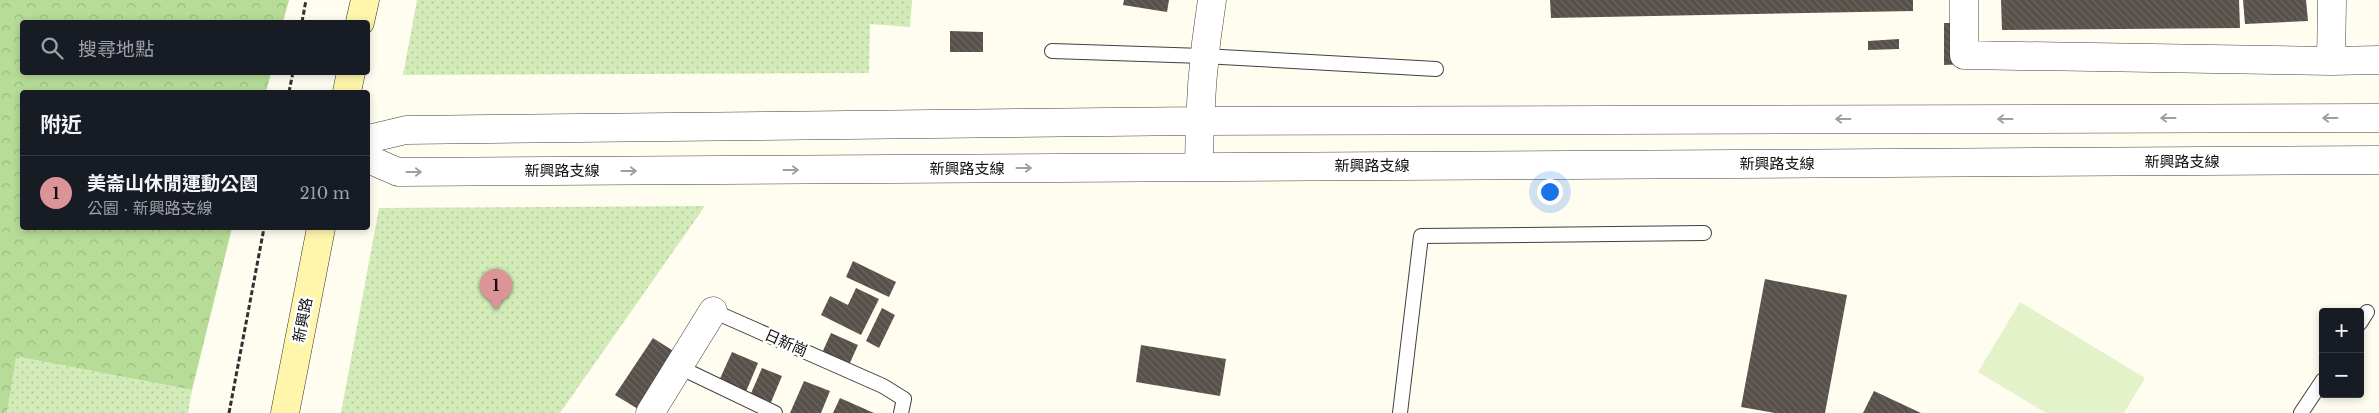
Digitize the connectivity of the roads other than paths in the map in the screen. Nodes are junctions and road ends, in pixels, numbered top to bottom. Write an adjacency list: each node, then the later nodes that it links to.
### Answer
1 (365, 0): 5 (street)
2 (1212, 0): 7 (street)
3 (1964, 0): 9 (street)
4 (2332, 0): 9 (street)
5 (360, 20)
6 (1052, 51): 7 (lane)
7 (1203, 56): 10 (lane); 14 (street)
8 (2379, 60): 9 (street)
9 (2331, 61)
10 (1436, 69)
11 (350, 75): 12 (street)
12 (347, 90)
13 (2379, 118): 14 (street, one-way to 14)
14 (1199, 120): 15 (street); 18 (street)
15 (370, 139)
16 (370, 160): 18 (street, 新興路支線, one-way to 18)
17 (2379, 160): 18 (street, 新興路支線)
18 (1199, 167)
19 (321, 230): 24 (street, 新興路)
20 (1704, 233): 28 (lane)
21 (713, 311): 22 (street, 日新崗); 27 (lane, 日新崗)
22 (679, 367): 25 (street, 日新崗); 26 (lane)
23 (2319, 386): 29 (lane)
24 (285, 413)
25 (650, 413)
26 (775, 413)
27 (901, 413)
28 (1400, 413)
29 (2301, 413)

